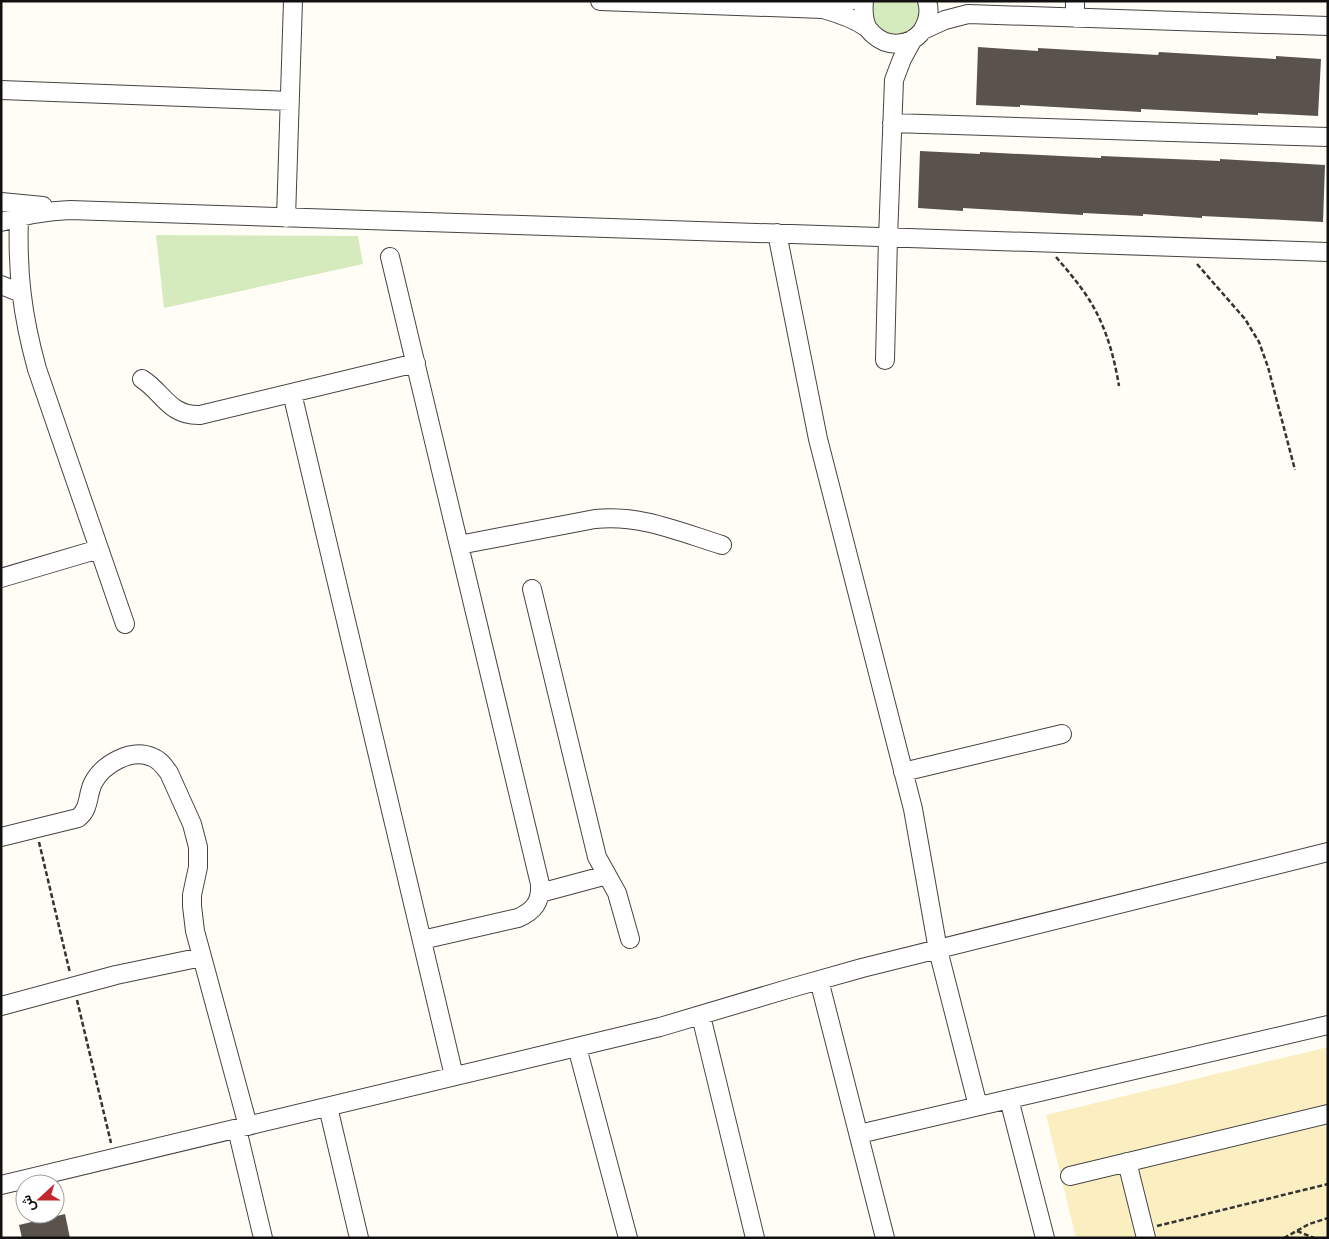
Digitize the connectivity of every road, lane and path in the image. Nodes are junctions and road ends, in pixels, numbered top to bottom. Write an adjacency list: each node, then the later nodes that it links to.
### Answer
1 (293, 1): 16 (street)
2 (600, 1): 7 (street)
3 (850, 1): 8 (street)
4 (864, 1): 12 (street)
5 (927, 1): 13 (street)
6 (934, 1): 10 (street)
7 (618, 2): 8 (street)
8 (823, 9): 12 (street)
9 (1075, 9): 10 (street); 11 (street)
10 (968, 14): 13 (street)
11 (1328, 26)
12 (870, 32): 13 (street); 14 (street)
13 (918, 34): 14 (street)
14 (894, 80): 17 (street)
15 (1, 90): 16 (street)
16 (290, 101): 22 (street)
17 (892, 123): 18 (street); 25 (street)
18 (1328, 137)
19 (1, 202): 20 (street)
20 (70, 210): 21 (street); 22 (street)
21 (19, 216): 23 (street); 31 (street)
22 (286, 218): 24 (street)
23 (1, 222)
24 (776, 234): 25 (street); 45 (street)
25 (888, 238): 26 (street); 32 (street)
26 (1045, 243): 27 (street); 35 (path)
27 (1183, 248): 28 (street); 37 (path)
28 (1328, 252)
29 (390, 257): 33 (street)
30 (1, 285): 31 (street)
31 (21, 293): 40 (street)
32 (885, 360)
33 (416, 363): 36 (street); 38 (street)
34 (142, 379): 36 (street)
35 (1119, 386)
36 (292, 392): 51 (street)
37 (1295, 470)
38 (459, 545): 39 (street); 49 (street)
39 (722, 545)
40 (99, 548): 41 (street); 43 (street)
41 (1, 578)
42 (532, 589): 48 (street)
43 (125, 624)
44 (1062, 734): 45 (street)
45 (903, 772): 52 (street)
46 (1, 837): 53 (street)
47 (1328, 852): 52 (street)
48 (608, 875): 49 (street); 50 (street)
49 (540, 892): 51 (street)
50 (630, 939)
51 (422, 940): 59 (street)
52 (938, 950): 54 (street); 61 (street)
53 (202, 956): 55 (street); 64 (street)
54 (819, 980): 56 (street); 65 (street)
55 (1, 1006)
56 (701, 1016): 58 (street); 76 (street)
57 (1328, 1026): 60 (street)
58 (577, 1047): 59 (street); 75 (street)
59 (454, 1076): 62 (street)
60 (1009, 1099): 61 (street); 78 (street)
61 (978, 1106): 65 (street)
62 (328, 1107): 64 (street); 74 (street)
63 (1328, 1114): 66 (street)
64 (242, 1128): 69 (street); 73 (street)
65 (859, 1134): 77 (street)
66 (1127, 1162): 67 (street); 72 (street)
67 (1070, 1176)
68 (1328, 1184): 72 (path)
69 (1, 1185)
70 (1328, 1218): 71 (path)
71 (1296, 1231): 79 (path); 80 (path)
72 (1145, 1233)
73 (263, 1238)
74 (360, 1238)
75 (628, 1238)
76 (755, 1238)
77 (885, 1238)
78 (1045, 1238)
79 (1284, 1238)
80 (1314, 1238)

